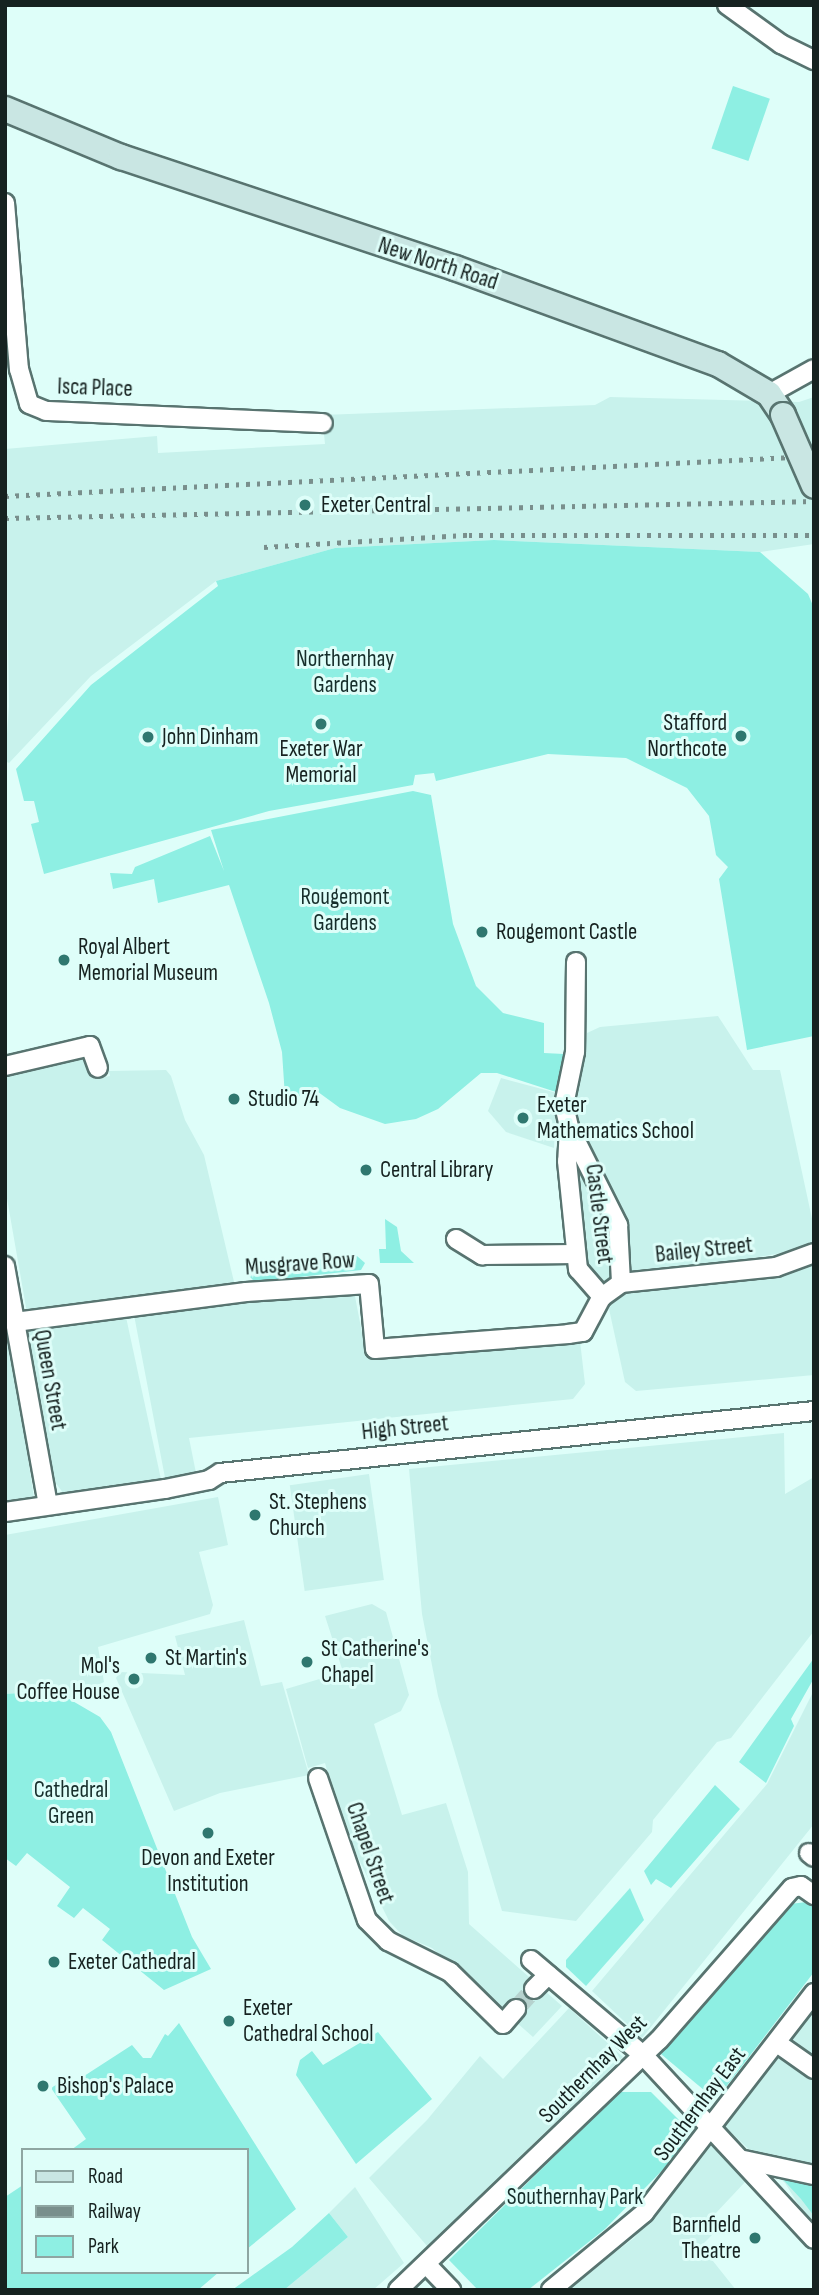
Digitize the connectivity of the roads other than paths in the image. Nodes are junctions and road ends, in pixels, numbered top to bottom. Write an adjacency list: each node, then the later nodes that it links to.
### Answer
1 (727, 5): 2 (street)
2 (814, 60)
3 (5, 109): 6 (main road, New North Road)
4 (5, 203): 7 (street, Isca Place)
5 (814, 369): 6 (street)
6 (769, 394): 8 (main road, New North Road, bridge)
7 (323, 424)
8 (814, 486)
9 (576, 962): 12 (street, Castle Street)
10 (5, 1066): 11 (street)
11 (98, 1068)
12 (569, 1127): 15 (street, Castle Street); 17 (street)
13 (456, 1239): 15 (street)
14 (814, 1253): 17 (street, Bailey Street)
15 (576, 1254): 18 (street, Castle Street)
16 (5, 1266): 19 (street, Queen Street)
17 (621, 1283): 18 (street)
18 (602, 1297): 19 (street, Musgrave Row)
19 (15, 1322): 21 (street, Queen Street)
20 (814, 1411): 21 (street, High Street)
21 (48, 1504): 22 (street, High Street)
22 (5, 1512)
23 (318, 1778): 29 (street, Chapel Street)
24 (814, 1895): 31 (street, Southernhay West)
25 (531, 1960): 26 (street)
26 (548, 1975): 27 (street); 31 (street)
27 (534, 1989)
28 (814, 1993): 30 (street, Southernhay East)
29 (516, 2009)
30 (777, 2043): 32 (street); 33 (street, Southernhay East)
31 (643, 2055): 33 (street); 37 (street, Southernhay West)
32 (814, 2069)
33 (713, 2127): 34 (street); 40 (street, Southernhay East)
34 (744, 2160): 35 (street); 36 (street)
35 (814, 2175)
36 (814, 2239)
37 (427, 2265): 38 (street, Southernhay West); 39 (street)
38 (398, 2290)
39 (451, 2290)
40 (551, 2290)

